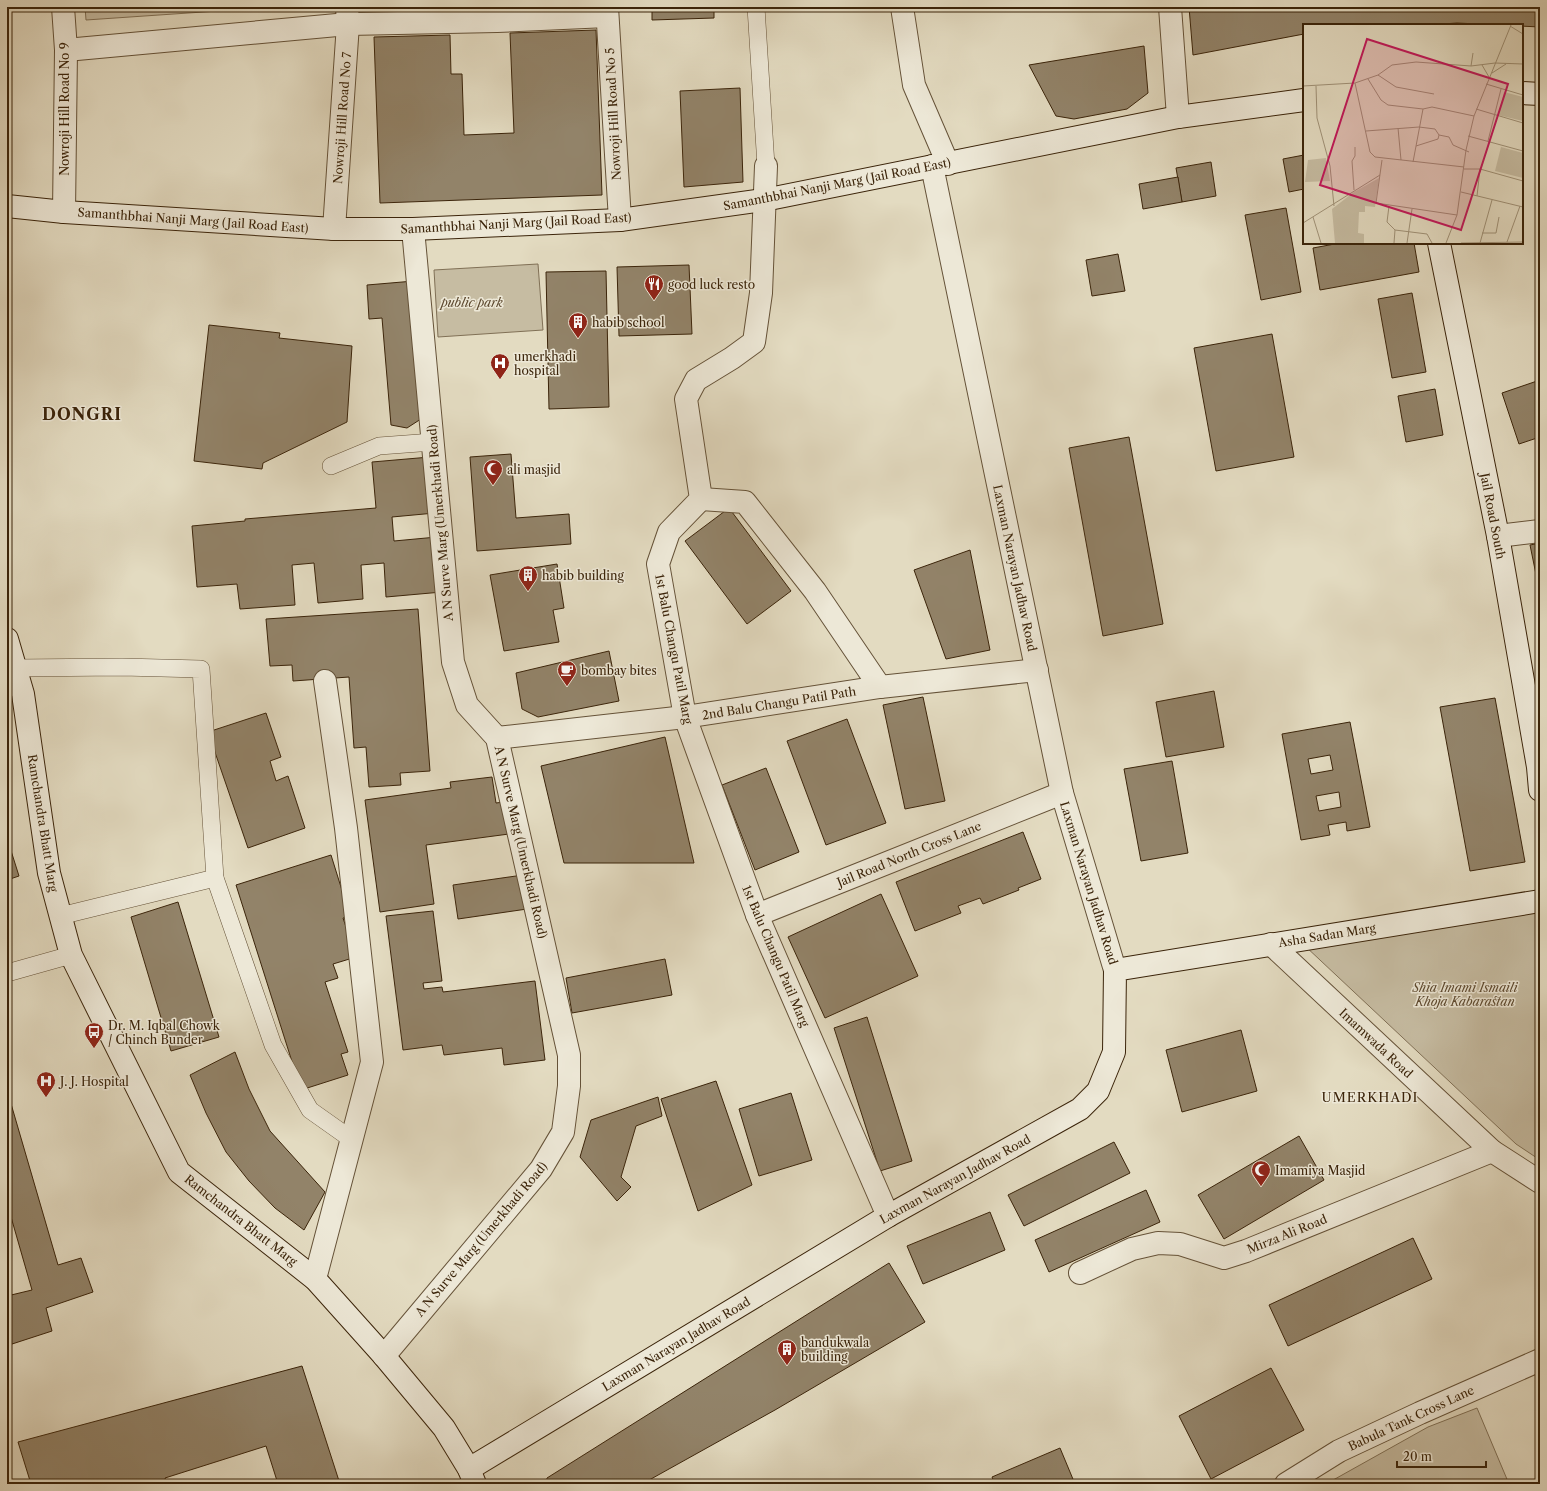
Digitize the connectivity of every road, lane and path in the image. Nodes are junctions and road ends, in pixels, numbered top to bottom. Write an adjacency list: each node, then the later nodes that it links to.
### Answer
1 (63, 7): 7 (street, Nowroji Hill Road No 9)
2 (756, 7): 13 (lane)
3 (902, 7): 12 (street, Laxman Narayan Jadhav Road)
4 (1170, 7): 11 (street)
5 (607, 11): 6 (street); 17 (street, Nowroji Hill Road No 5)
6 (348, 16): 7 (street); 18 (street, Nowroji Hill Road No 7)
7 (66, 50): 16 (street, Nowroji Hill Road No 9)
8 (1523, 93): 9 (street)
9 (1540, 94)
10 (1303, 100): 11 (street, Samanthbhai Nanji Marg (Jail Road East))
11 (1178, 117): 12 (street, Samanthbhai Nanji Marg (Jail Road East))
12 (940, 165): 14 (street, Samanthbhai Nanji Marg (Jail Road East)); 28 (street, Laxman Narayan Jadhav Road)
13 (766, 166): 14 (street)
14 (764, 200): 17 (street, Samanthbhai Nanji Marg (Jail Road East)); 23 (street)
15 (7, 206): 16 (street, Samanthbhai Nanji Marg (Jail Road East))
16 (64, 212): 18 (street, Samanthbhai Nanji Marg (Jail Road East))
17 (620, 220): 19 (street, Samanthbhai Nanji Marg (Jail Road East))
18 (334, 229): 19 (street, Samanthbhai Nanji Marg (Jail Road East))
19 (413, 229): 21 (street, A N Surve Marg (Umerkhadi Road))
20 (1439, 244): 25 (street, Jail Road South)
21 (433, 442): 22 (lane); 32 (street, A N Surve Marg (Umerkhadi Road))
22 (331, 466)
23 (701, 499): 30 (street); 31 (street, 1st Balu Changu Patil Marg)
24 (1540, 531): 25 (street)
25 (1498, 536): 33 (street, Jail Road South)
26 (7, 639): 27 (street, Ramchandra Bhatt Marg)
27 (15, 668): 36 (lane); 39 (street, Ramchandra Bhatt Marg)
28 (1036, 670): 30 (street, 2nd Balu Changu Patil Path); 35 (street, Laxman Narayan Jadhav Road)
29 (325, 681): 44 (street)
30 (880, 688): 31 (street, 2nd Balu Changu Patil Path)
31 (685, 717): 32 (street, 2nd Balu Changu Patil Path); 38 (street, 1st Balu Changu Patil Marg)
32 (497, 738): 50 (street, A N Surve Marg (Umerkhadi Road))
33 (1539, 766): 34 (street, Jail Road South)
34 (1540, 790)
35 (1062, 793): 38 (street, Jail Road North Cross Lane); 42 (street, Laxman Narayan Jadhav Road)
36 (216, 878): 39 (lane); 44 (lane)
37 (1540, 901): 40 (street, Asha Sadan Marg)
38 (757, 915): 47 (street, 1st Balu Changu Patil Marg)
39 (60, 916): 41 (street, Ramchandra Bhatt Marg)
40 (1272, 944): 42 (street, Asha Sadan Marg); 45 (street, Imamwada Road)
41 (71, 955): 43 (lane); 49 (street, Ramchandra Bhatt Marg)
42 (1115, 970): 47 (street, Laxman Narayan Jadhav Road)
43 (7, 973)
44 (351, 1139): 49 (street)
45 (1492, 1151): 46 (street, Imamwada Road); 48 (street, Mirza Ali Road)
46 (1540, 1182)
47 (888, 1216): 52 (street, Laxman Narayan Jadhav Road)
48 (1080, 1273)
49 (315, 1279): 50 (street, Ramchandra Bhatt Marg)
50 (384, 1356): 52 (street, Ramchandra Bhatt Marg)
51 (1540, 1360): 53 (street, Babula Tank Cross Lane)
52 (472, 1477)
53 (1286, 1484)

